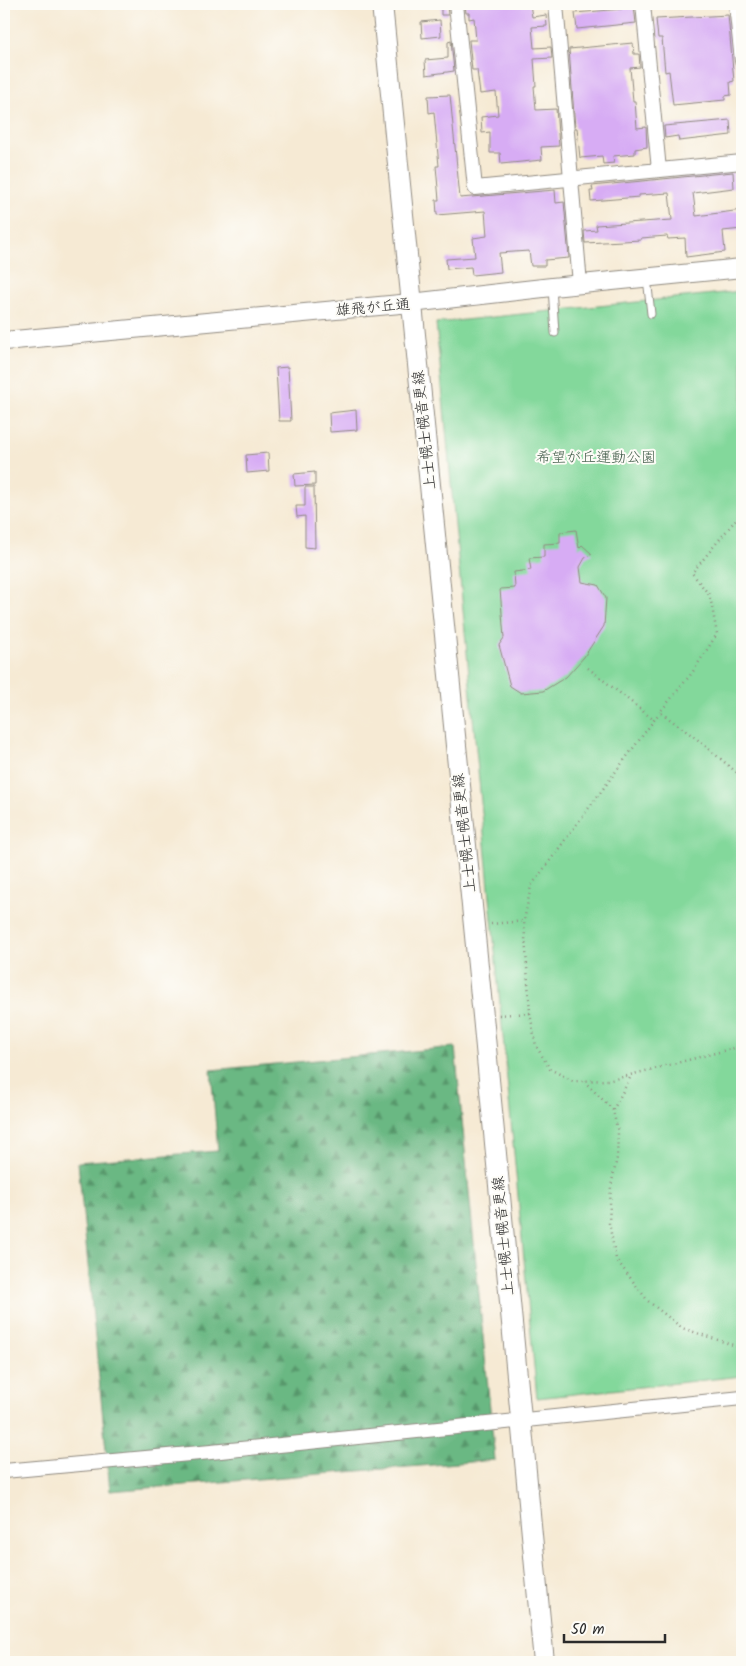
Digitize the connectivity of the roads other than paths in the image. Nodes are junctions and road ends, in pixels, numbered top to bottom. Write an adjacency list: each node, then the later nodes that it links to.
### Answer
1 (382, 4): 14 (main road, 上士幌士幌音更線)
2 (456, 4): 9 (street)
3 (556, 4): 9 (street)
4 (643, 4): 8 (street)
5 (736, 4): 6 (street)
6 (742, 61)
7 (742, 162): 8 (street)
8 (659, 170): 9 (street)
9 (571, 178): 12 (street)
10 (742, 268): 11 (street, 雄飛が丘通)
11 (647, 277): 12 (street, 雄飛が丘通); 15 (lane)
12 (580, 284): 13 (street, 雄飛が丘通)
13 (552, 287): 14 (street, 雄飛が丘通); 16 (lane)
14 (411, 303): 17 (street, 雄飛が丘通); 19 (main road, 上士幌士幌音更線)
15 (651, 314)
16 (555, 333)
17 (4, 341)
18 (742, 1398): 19 (street)
19 (520, 1420): 20 (street); 21 (main road, 上士幌士幌音更線)
20 (4, 1472)
21 (544, 1662)

